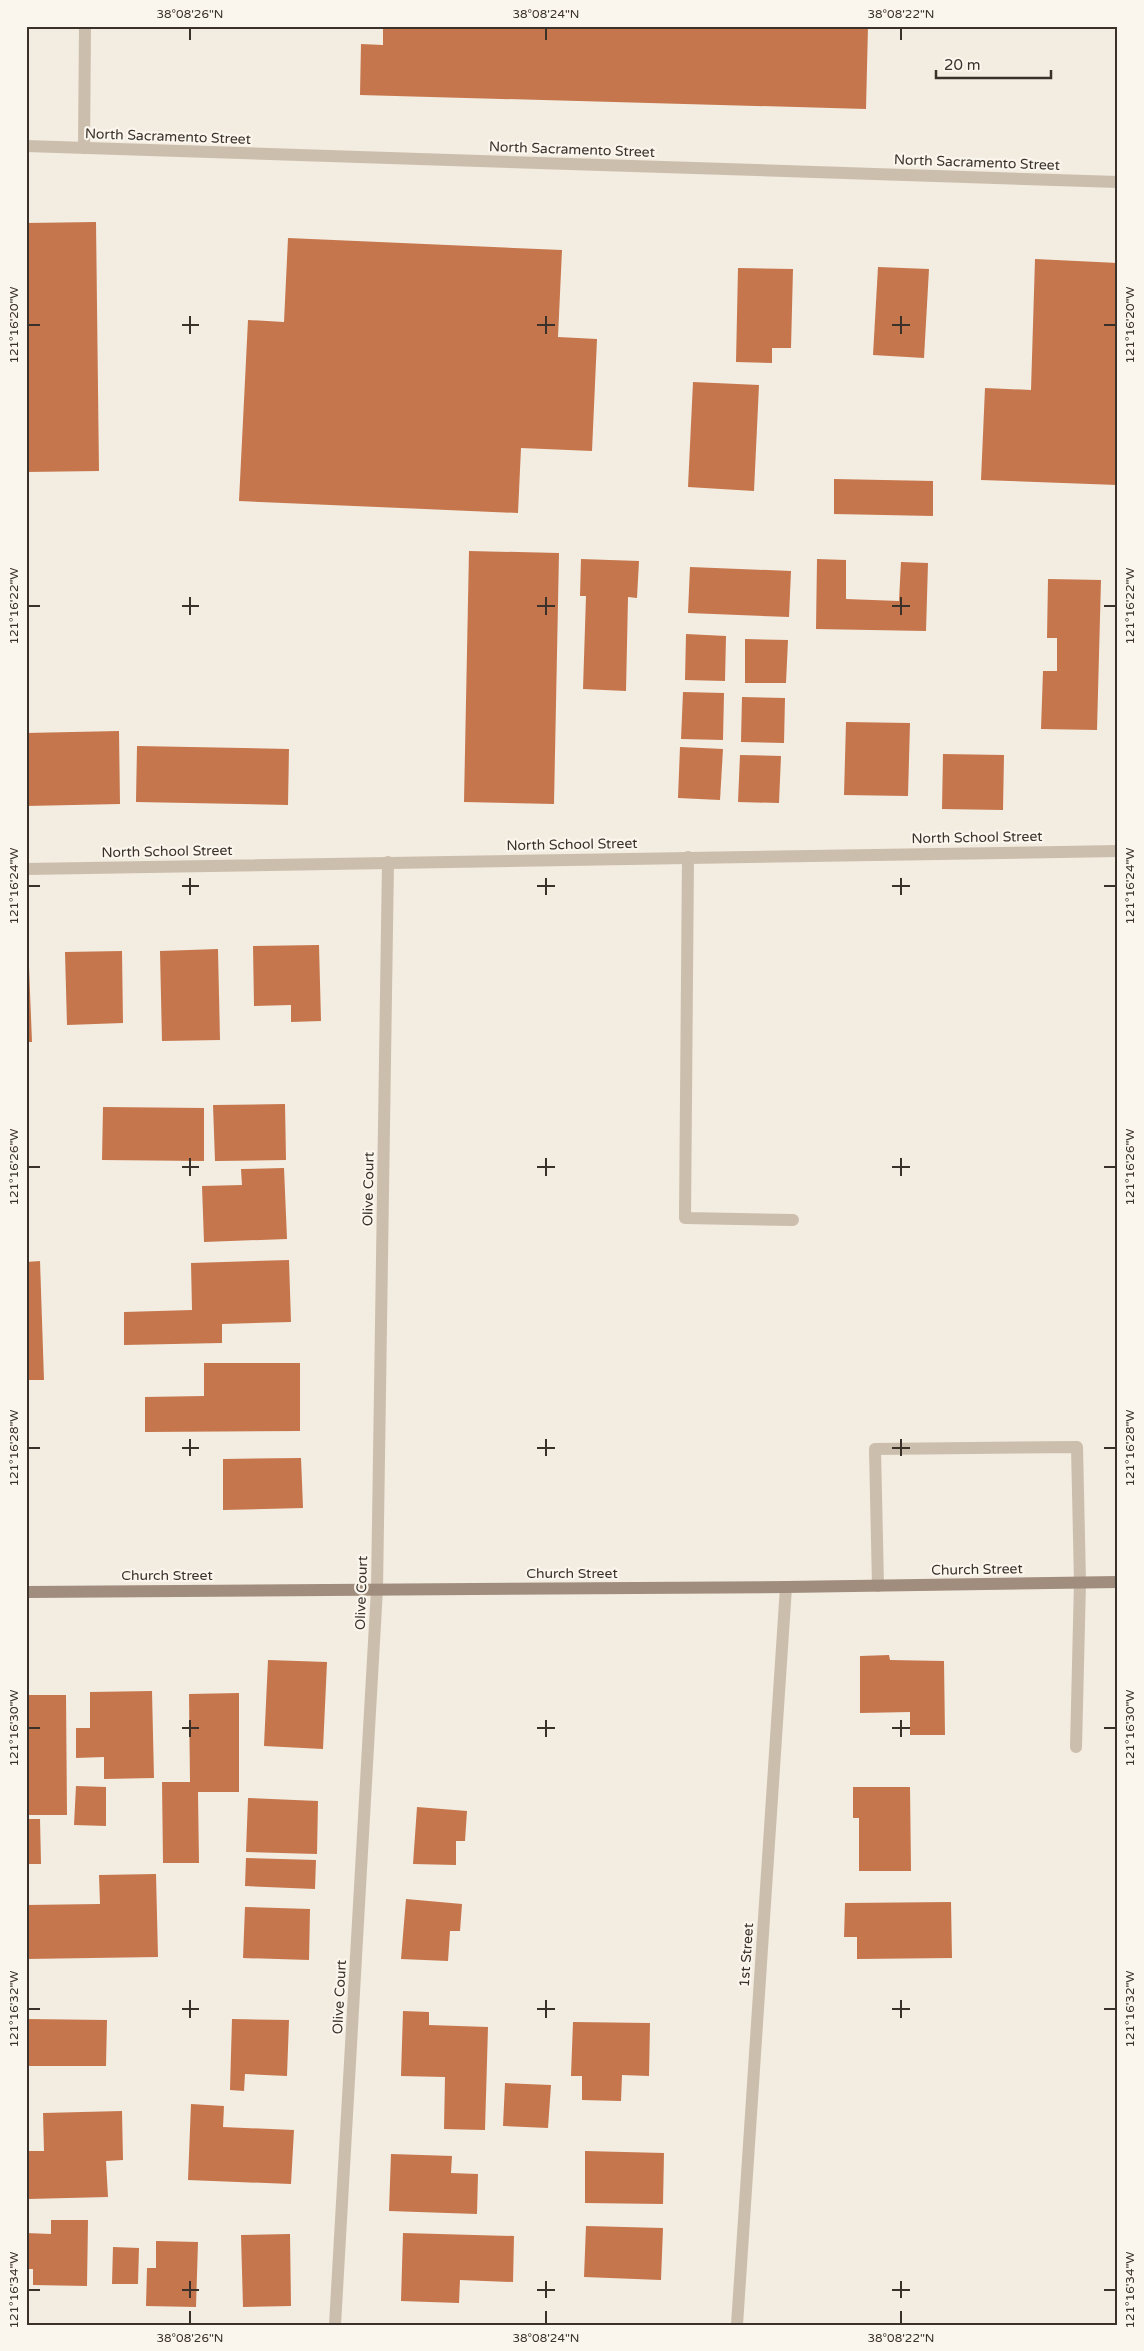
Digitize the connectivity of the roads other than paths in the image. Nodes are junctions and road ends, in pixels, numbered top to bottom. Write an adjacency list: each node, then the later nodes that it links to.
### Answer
1 (85, 26): 3 (street)
2 (26, 146): 3 (street, North Sacramento Street)
3 (84, 148): 4 (street, North Sacramento Street)
4 (1118, 182)
5 (1118, 851): 6 (street, North School Street)
6 (688, 857): 7 (street, North School Street); 9 (street)
7 (388, 862): 8 (street, North School Street); 14 (street, Olive Court)
8 (26, 869)
9 (793, 1220)
10 (1080, 1582): 11 (street, Church Street); 12 (street, Church Street); 12 (street); 16 (street)
11 (1118, 1582)
12 (878, 1586): 13 (street, Church Street)
13 (786, 1587): 14 (street, Church Street); 18 (street, 1st Street)
14 (377, 1589): 15 (street, Church Street); 17 (street, Olive Court)
15 (26, 1592)
16 (1076, 1747)
17 (335, 2325)
18 (737, 2325)

